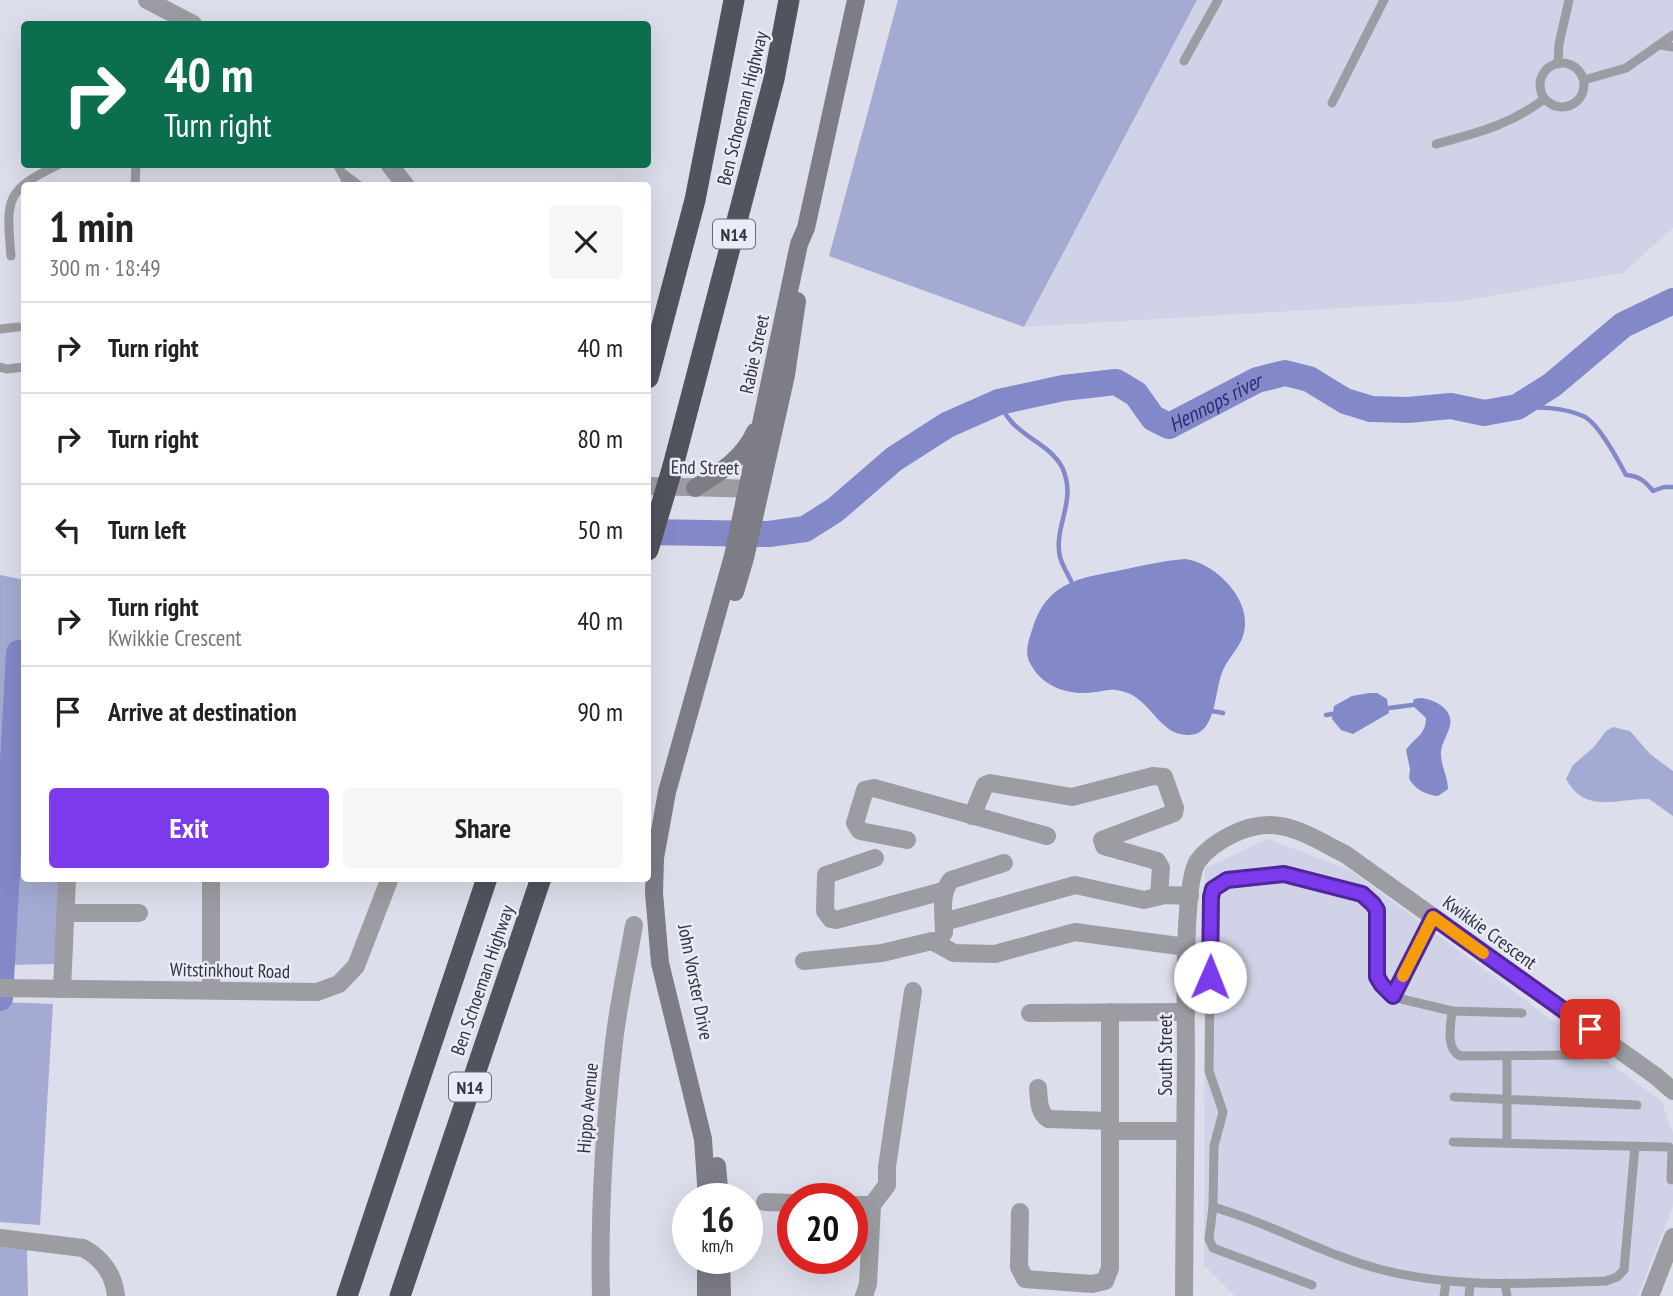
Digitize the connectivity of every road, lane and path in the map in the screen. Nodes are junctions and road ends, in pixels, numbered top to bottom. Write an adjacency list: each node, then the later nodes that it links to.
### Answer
1 (147, 0): 8 (street)
2 (734, 0): 33 (highway, Ben Schoeman Highway / N14)
3 (789, 0): 38 (highway, Ben Schoeman Highway / N14, bridge)
4 (856, 0): 27 (main road, Rabie Street)
5 (1218, 0): 12 (lane)
6 (1384, 0): 16 (lane)
7 (1569, 0): 13 (lane)
8 (163, 17)
9 (1673, 35): 10 (lane)
10 (1659, 45): 11 (lane); 14 (lane)
11 (1673, 47)
12 (1184, 61)
13 (1558, 64): 14 (lane); 15 (lane)
14 (1584, 80): 15 (lane)
15 (1544, 99): 17 (lane)
16 (1332, 103)
17 (1436, 144)
18 (52, 168): 22 (lane)
19 (340, 168): 21 (lane)
20 (392, 168): 25 (street)
21 (344, 174): 23 (lane); 24 (lane)
22 (26, 182)
23 (347, 182)
24 (355, 182)
25 (403, 182)
26 (21, 185): 28 (lane)
27 (806, 228): 34 (main road, Rabie Street); 37 (main road, Rabie Street)
28 (11, 256)
29 (18, 327): 30 (lane)
30 (0, 330)
31 (0, 367): 32 (lane)
32 (21, 367)
33 (651, 367)
34 (763, 415): 36 (main road); 37 (main road, Rabie Street)
35 (651, 486): 36 (street, End Street)
36 (695, 488): 37 (street, End Street)
37 (755, 489): 39 (main road, John Vorster Drive)
38 (651, 540)
39 (739, 557): 85 (main road, John Vorster Drive); 86 (main road, John Vorster Drive)
40 (972, 816): 42 (street); 43 (street); 52 (street)
41 (1274, 824): 53 (street, South Street); 56 (street, Kwikkie Crescent)
42 (1047, 836)
43 (907, 840)
44 (874, 858): 51 (street)
45 (1004, 863): 51 (street)
46 (67, 882): 54 (street)
47 (211, 882): 64 (street)
48 (389, 882): 64 (street, Witstinkhout Road)
49 (485, 882): 102 (highway, Ben Schoeman Highway / N14)
50 (540, 882): 103 (highway, Ben Schoeman Highway / N14)
51 (943, 891): 57 (street)
52 (1159, 896): 53 (street); 57 (street)
53 (1190, 896): 60 (street, South Street)
54 (66, 913): 55 (street); 63 (street)
55 (139, 913)
56 (1433, 917): 66 (lane); 75 (street, Kwikkie Crescent)
57 (944, 922): 59 (street)
58 (634, 925): 104 (street, Hippo Avenue)
59 (944, 947): 60 (street); 61 (street)
60 (1186, 947): 69 (street, South Street)
61 (804, 961)
62 (0, 988): 63 (street, Witstinkhout Road)
63 (59, 989): 64 (street, Witstinkhout Road)
64 (211, 990)
65 (913, 992): 90 (street)
66 (1393, 996): 67 (lane); 91 (lane)
67 (1452, 1011): 71 (lane); 73 (lane)
68 (1110, 1012): 69 (street); 70 (street); 79 (street)
69 (1186, 1012): 80 (street, South Street)
70 (1030, 1013)
71 (1522, 1013)
72 (1584, 1055): 73 (lane)
73 (1507, 1056): 77 (lane)
74 (1038, 1088): 79 (street)
75 (1673, 1091)
76 (1454, 1097): 77 (lane)
77 (1507, 1099): 78 (lane); 82 (lane)
78 (1637, 1105)
79 (1110, 1126): 80 (street); 92 (street)
80 (1185, 1131): 108 (street, South Street)
81 (1453, 1142): 82 (lane)
82 (1507, 1142): 83 (lane)
83 (1635, 1146): 84 (lane); 98 (lane)
84 (1671, 1180)
85 (706, 1183)
86 (719, 1183)
87 (765, 1202): 88 (street)
88 (777, 1202)
89 (868, 1205): 90 (street)
90 (872, 1205): 107 (street)
91 (1213, 1207): 97 (lane); 100 (lane)
92 (1020, 1212)
93 (0, 1238): 101 (street)
94 (1672, 1245): 112 (street)
95 (706, 1274): 105 (main road)
96 (721, 1274): 106 (main road)
97 (1446, 1282): 99 (lane); 109 (lane)
98 (1505, 1283): 99 (lane); 111 (lane)
99 (1470, 1284): 110 (lane)
100 (1312, 1286)
101 (116, 1296)
102 (347, 1296)
103 (400, 1296)
104 (601, 1296)
105 (706, 1296)
106 (722, 1296)
107 (864, 1296)
108 (1184, 1296)
109 (1444, 1296)
110 (1469, 1296)
111 (1507, 1296)
112 (1650, 1296)

